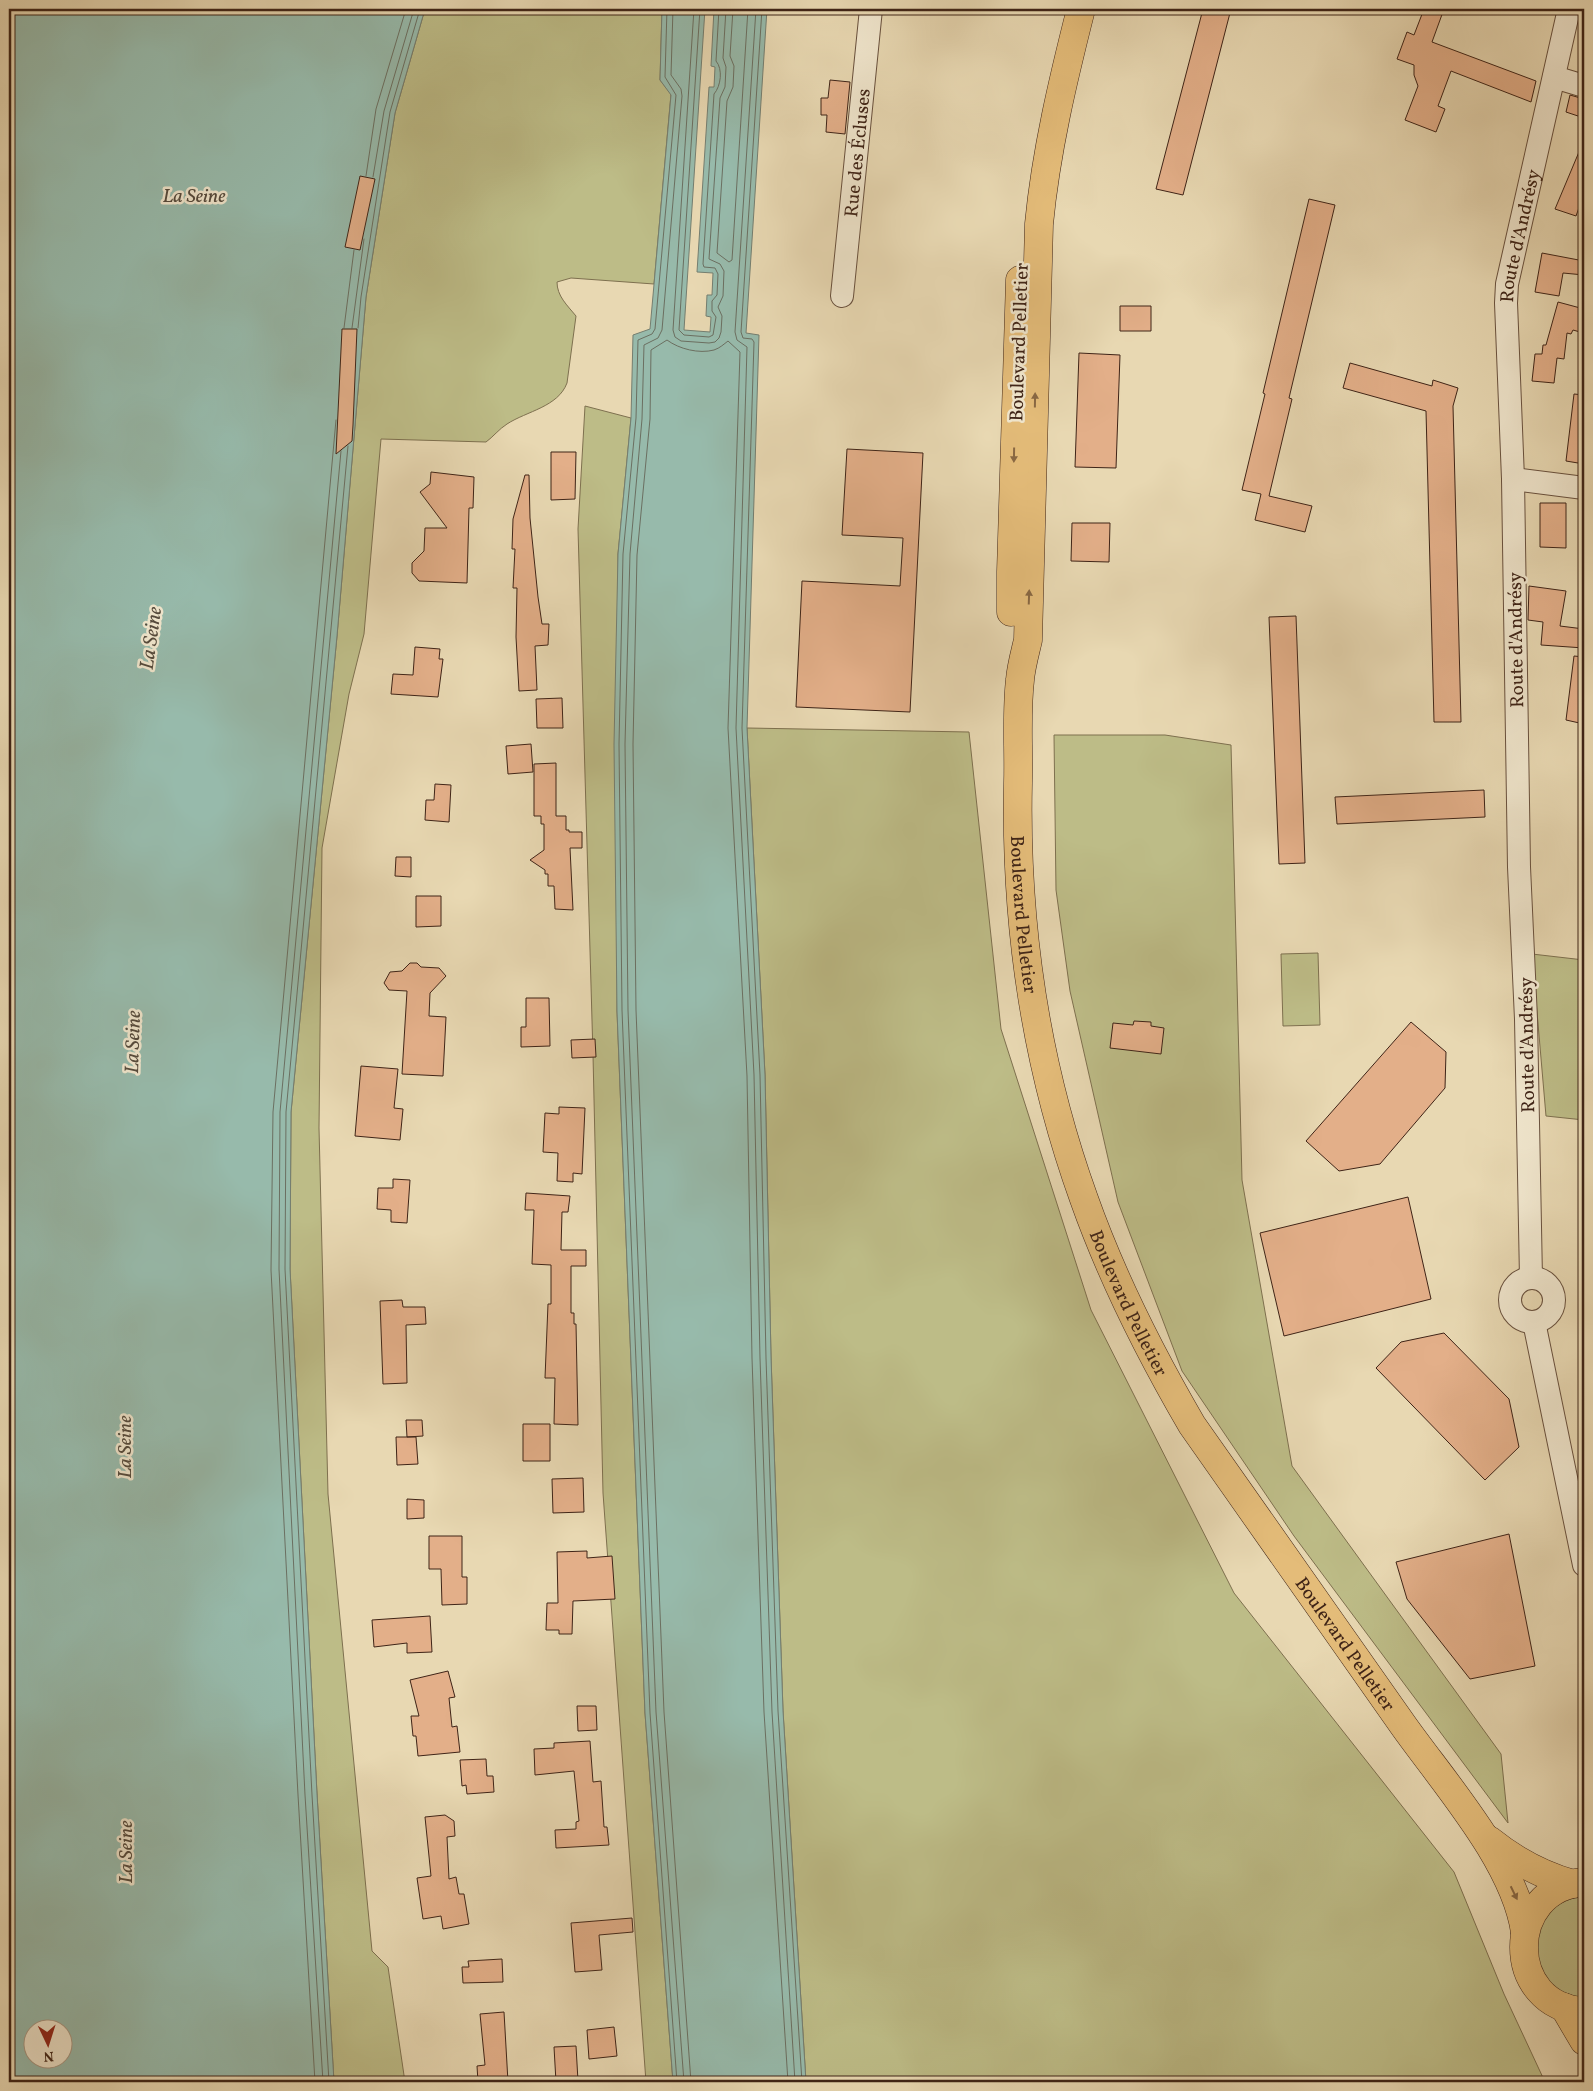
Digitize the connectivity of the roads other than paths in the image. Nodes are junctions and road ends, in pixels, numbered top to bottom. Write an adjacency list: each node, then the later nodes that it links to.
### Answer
1 (871, 9): 7 (street, Rue des Écluses)
2 (1071, 9): 10 (main road, Boulevard Pelletier, one-way to 10)
3 (1081, 9): 10 (main road, Boulevard Pelletier, one-way to 3)
4 (1569, 9): 5 (street, Route d'Andrésy)
5 (1554, 76): 6 (street); 8 (street, Route d'Andrésy)
6 (1584, 86)
7 (842, 296)
8 (1513, 479): 9 (street); 11 (street, Route d'Andrésy)
9 (1584, 488)
10 (1020, 680): 14 (main road, Boulevard Pelletier)
11 (1531, 1278): 12 (street); 12 (street)
12 (1534, 1322): 13 (street)
13 (1584, 1565)
14 (1483, 1834): 15 (main road, Boulevard Pelletier); 16 (main road, Boulevard Pelletier, one-way to 16)
15 (1581, 1882): 16 (main road)
16 (1525, 1932): 17 (main road)
17 (1574, 2009): 18 (main road)
18 (1584, 2041)

